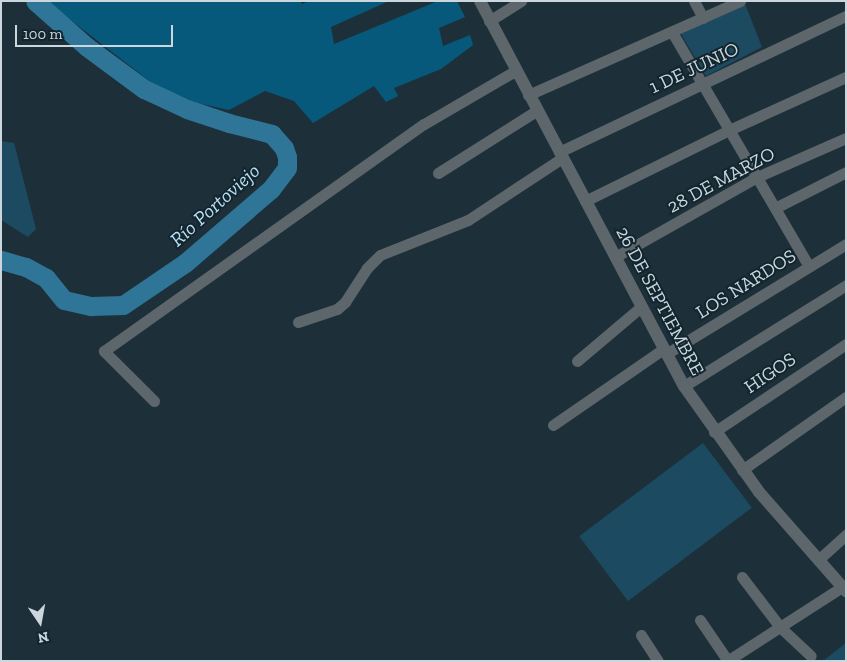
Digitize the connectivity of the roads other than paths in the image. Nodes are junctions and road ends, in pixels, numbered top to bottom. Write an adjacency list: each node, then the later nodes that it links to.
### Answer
1 (480, 1): 7 (street, 26 DE SEPTIEMBRE)
2 (521, 1): 7 (street)
3 (694, 1): 6 (street)
4 (740, 1): 6 (street)
5 (846, 16): 11 (street, 1 DE JUNIO)
6 (703, 18): 8 (street)
7 (489, 21): 9 (street, 26 DE SEPTIEMBRE)
8 (672, 32): 11 (street); 12 (street)
9 (515, 71): 12 (street, 26 DE SEPTIEMBRE); 33 (street)
10 (846, 77): 14 (street)
11 (701, 84): 14 (street); 16 (street, 1 DE JUNIO)
12 (528, 95): 13 (street, 26 DE SEPTIEMBRE)
13 (536, 112): 16 (street, 26 DE SEPTIEMBRE); 18 (street)
14 (729, 130): 19 (street); 20 (street)
15 (846, 138): 19 (street, 28 DE MARZO)
16 (560, 155): 20 (street, 26 DE SEPTIEMBRE); 27 (street, 1 DE JUNIO)
17 (846, 172): 21 (street)
18 (438, 173)
19 (757, 177): 21 (street); 23 (street, 28 DE MARZO)
20 (585, 200): 23 (street, 26 DE SEPTIEMBRE)
21 (775, 208): 24 (street)
22 (846, 244): 24 (street, LOS NARDOS)
23 (615, 257): 26 (street, 26 DE SEPTIEMBRE)
24 (809, 266): 29 (street, LOS NARDOS)
25 (846, 286): 31 (street)
26 (641, 306): 29 (street, 26 DE SEPTIEMBRE); 30 (street)
27 (298, 322)
28 (846, 344): 35 (street, HIGOS)
29 (664, 351): 31 (street, 26 DE SEPTIEMBRE); 34 (street, LOS NARDOS)
30 (577, 361)
31 (684, 386): 35 (street, 26 DE SEPTIEMBRE)
32 (846, 398): 36 (street)
33 (154, 401)
34 (553, 425)
35 (714, 432): 36 (street, 26 DE SEPTIEMBRE)
36 (742, 470): 38 (street, 26 DE SEPTIEMBRE)
37 (846, 535): 38 (street)
38 (818, 560): 40 (street, 26 DE SEPTIEMBRE)
39 (742, 577): 42 (street)
40 (844, 589): 42 (street)
41 (700, 620): 46 (street)
42 (780, 627): 44 (street); 46 (street)
43 (641, 635): 45 (street)
44 (811, 656)
45 (658, 661)
46 (727, 661)

